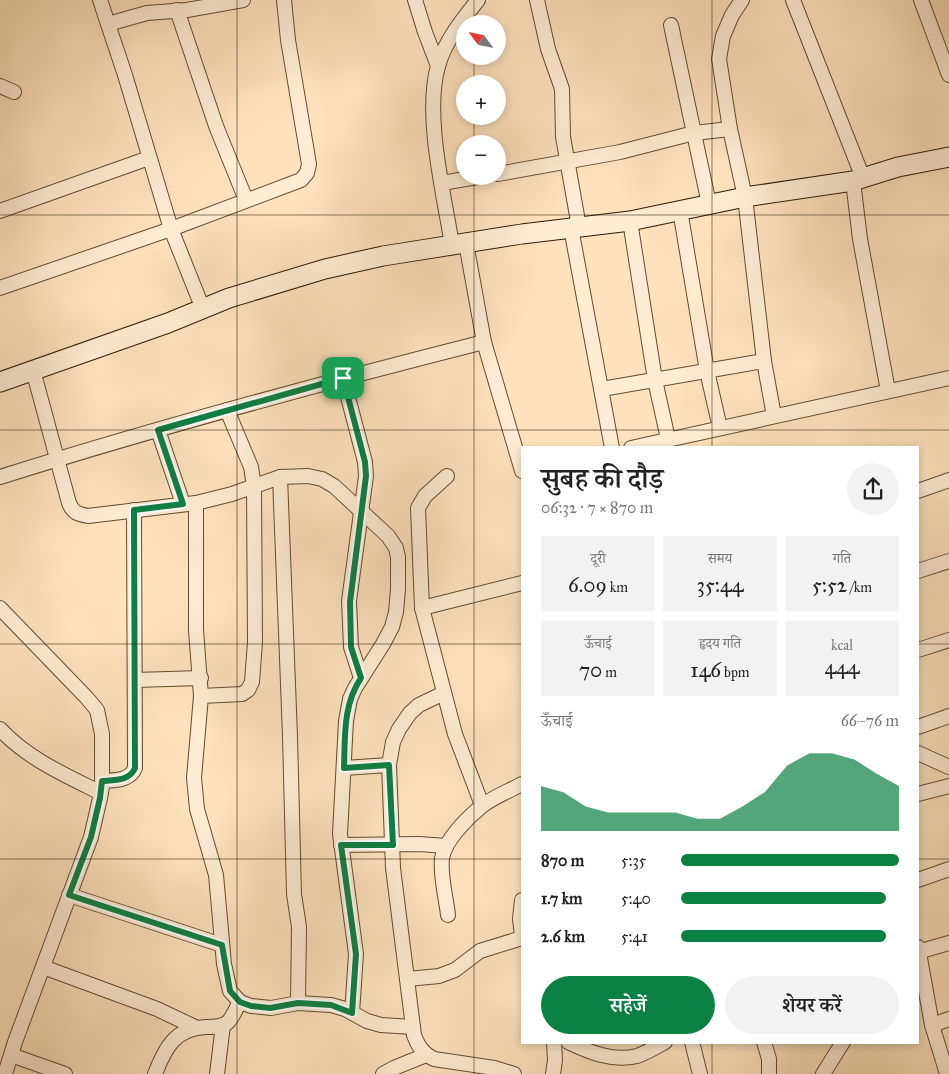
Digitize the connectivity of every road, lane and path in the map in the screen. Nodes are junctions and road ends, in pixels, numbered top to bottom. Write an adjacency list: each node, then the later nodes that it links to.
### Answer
1 (100, 0): 11 (street)
2 (243, 0): 10 (street)
3 (284, 0): 27 (street)
4 (415, 0): 13 (street)
5 (478, 0): 13 (street)
6 (537, 0): 21 (street)
7 (742, 0): 17 (street)
8 (793, 0): 23 (street)
9 (921, 0): 14 (street)
10 (177, 10): 11 (street); 27 (street)
11 (108, 24): 20 (street)
12 (671, 25): 18 (street)
13 (438, 66): 25 (street)
14 (949, 75)
15 (0, 86): 16 (street)
16 (14, 92)
17 (730, 129): 18 (street); 26 (street)
18 (694, 133): 21 (street); 28 (street)
19 (949, 157): 23 (street)
20 (149, 158): 30 (street); 33 (street)
21 (567, 162): 22 (street); 32 (street)
22 (506, 173)
23 (858, 179): 26 (street); 46 (street)
24 (456, 181): 25 (street)
25 (442, 183): 34 (street)
26 (745, 196): 28 (street); 38 (street)
27 (246, 200): 33 (street)
28 (709, 204): 29 (street)
29 (680, 210): 31 (street); 40 (street)
30 (0, 211)
31 (630, 220): 32 (street); 43 (street)
32 (575, 227): 34 (street); 45 (street)
33 (171, 229): 35 (street); 36 (street)
34 (459, 244): 36 (street); 37 (street)
35 (0, 288)
36 (203, 309): 39 (street)
37 (484, 342): 41 (street); 55 (street)
38 (764, 360): 40 (street); 48 (street)
39 (33, 370): 44 (street); 54 (street)
40 (707, 371): 43 (street); 49 (street)
41 (343, 378): 47 (street); 64 (street)
42 (949, 378): 46 (street)
43 (655, 380): 45 (street); 51 (street)
44 (0, 382)
45 (602, 389): 52 (street)
46 (888, 391): 48 (street)
47 (227, 410): 50 (street); 60 (street)
48 (774, 416): 49 (street)
49 (720, 428): 51 (street)
50 (158, 430): 54 (street); 62 (street)
51 (668, 439): 53 (street)
52 (612, 446)
53 (639, 446)
54 (57, 459): 57 (street); 63 (street)
55 (521, 468)
56 (447, 476): 69 (street)
57 (0, 477)
58 (280, 477): 60 (street); 64 (street); 106 (street)
59 (949, 480): 61 (street)
60 (254, 486): 62 (street); 76 (street)
61 (919, 491)
62 (190, 503): 63 (street); 72 (street)
63 (134, 510): 74 (street)
64 (362, 511): 73 (street); 73 (street)
65 (949, 561): 66 (street)
66 (919, 571)
67 (521, 583): 69 (street)
68 (0, 608): 86 (street)
69 (422, 608): 75 (street)
70 (949, 640): 71 (street)
71 (919, 650)
72 (200, 678): 74 (street); 76 (street)
73 (361, 678): 83 (street)
74 (135, 680): 86 (street)
75 (444, 693): 81 (street); 88 (street)
76 (201, 696): 100 (street)
77 (949, 716): 78 (street)
78 (919, 727)
79 (0, 729): 86 (street)
80 (919, 753): 82 (street)
81 (389, 765): 83 (street); 90 (street)
82 (949, 767)
83 (344, 768): 89 (street)
84 (521, 785): 88 (street)
85 (949, 786): 87 (street)
86 (101, 787): 94 (street)
87 (919, 794)
88 (482, 805): 91 (street)
89 (341, 845): 90 (street); 107 (street)
90 (393, 845): 91 (street); 104 (street)
91 (446, 846): 96 (street)
92 (949, 869): 93 (street)
93 (919, 880)
94 (69, 895): 100 (street); 103 (street)
95 (521, 910): 97 (street)
96 (448, 915)
97 (521, 928)
98 (521, 937): 104 (street)
99 (949, 943): 101 (street)
100 (222, 945): 105 (street)
101 (919, 950)
102 (919, 955): 110 (street)
103 (43, 967): 112 (street); 119 (street)
104 (407, 980): 111 (street)
105 (240, 1002): 106 (street); 109 (street)
106 (298, 1003): 107 (street)
107 (352, 1013): 111 (street)
108 (949, 1019): 110 (street)
109 (223, 1025): 112 (street); 125 (street)
110 (932, 1025): 132 (street)
111 (413, 1027): 120 (street)
112 (195, 1028): 124 (street)
113 (554, 1044): 128 (street)
114 (572, 1044): 115 (street)
115 (661, 1044)
116 (692, 1044): 129 (street)
117 (764, 1044): 130 (street)
118 (842, 1044): 131 (street)
119 (11, 1055): 122 (street); 123 (street)
120 (426, 1055): 121 (street); 126 (street)
121 (493, 1071): 127 (street)
122 (5, 1074)
123 (65, 1074)
124 (155, 1074)
125 (217, 1074)
126 (383, 1074)
127 (514, 1074)
128 (553, 1074)
129 (700, 1074)
130 (770, 1074)
131 (823, 1074)
132 (947, 1074)

